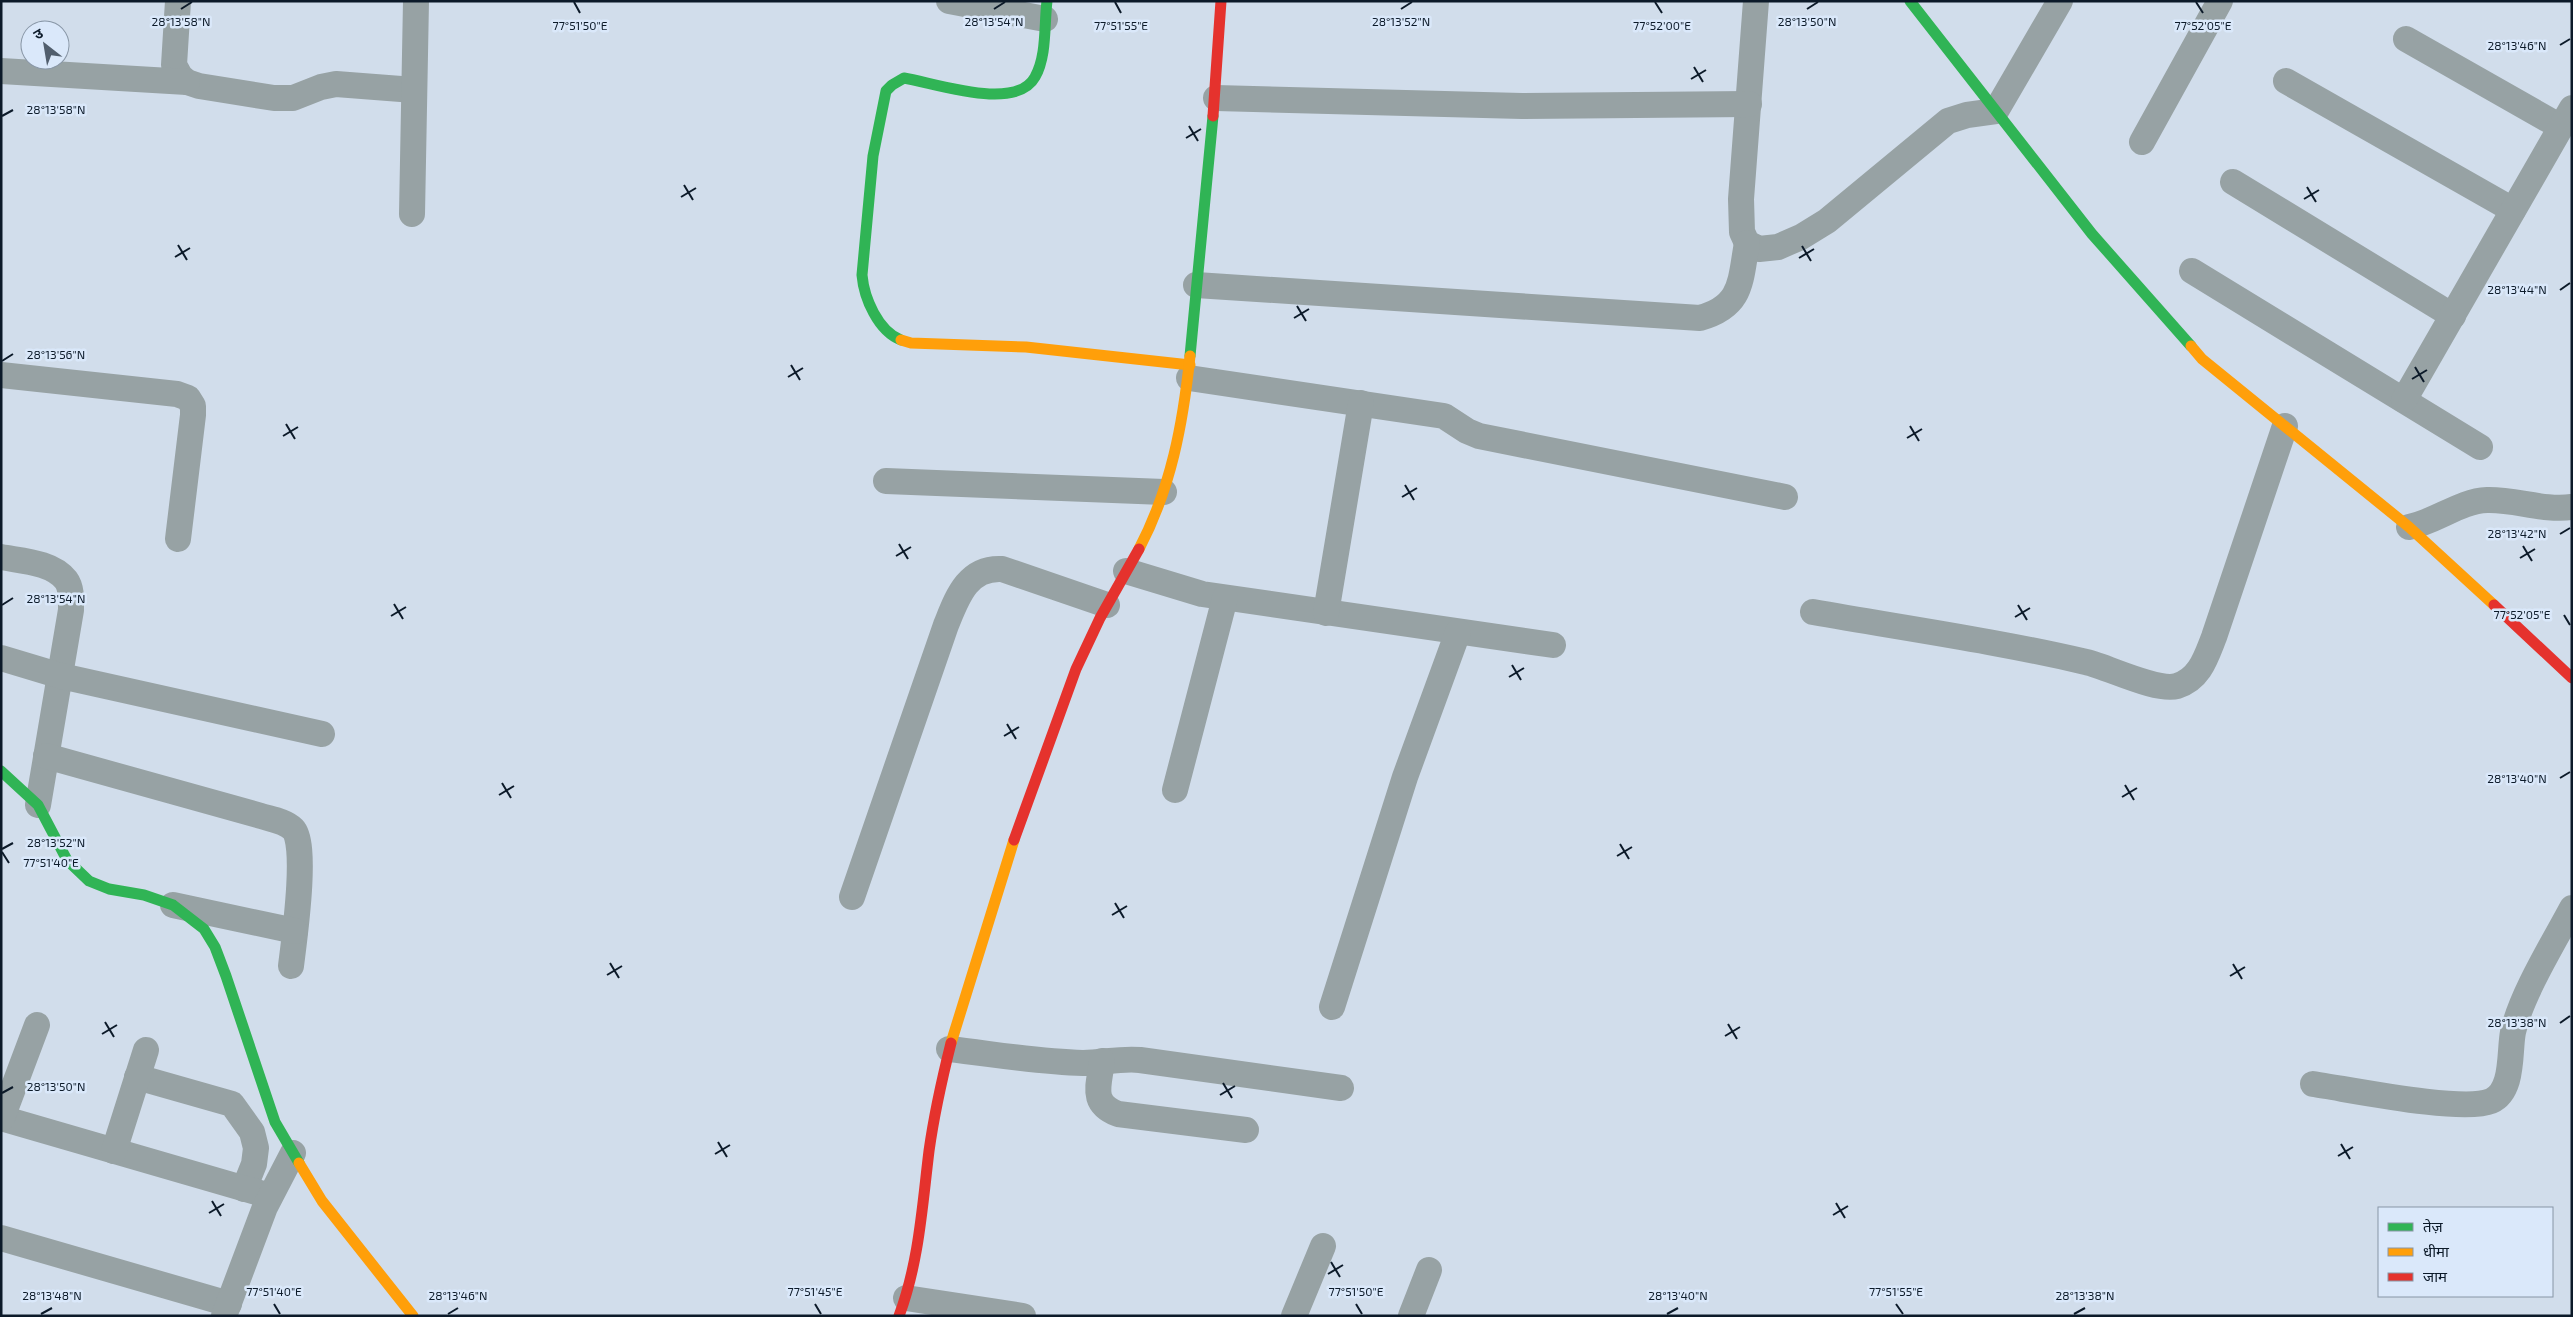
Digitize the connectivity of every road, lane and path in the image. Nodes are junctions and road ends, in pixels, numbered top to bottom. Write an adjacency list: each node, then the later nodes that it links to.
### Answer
1 (178, 1): 13 (street)
2 (416, 1): 14 (street)
3 (949, 1): 9 (street)
4 (1221, 1): 15 (street)
5 (1756, 1): 16 (street)
6 (1910, 1): 17 (street)
7 (2060, 1): 17 (street)
8 (2220, 1): 19 (street)
9 (1046, 10): 27 (street)
10 (2406, 39): 18 (street)
11 (1, 71): 13 (street)
12 (2286, 81): 21 (street)
13 (187, 82): 14 (street)
14 (414, 90): 22 (street)
15 (1216, 98): 16 (street); 25 (street)
16 (1748, 104): 23 (street)
17 (1996, 111): 23 (street); 31 (street)
18 (2566, 118): 21 (street)
19 (2142, 142)
20 (2233, 182): 26 (street)
21 (2513, 210): 26 (street)
22 (412, 214)
23 (1747, 243): 25 (street)
24 (2192, 271): 29 (street)
25 (1196, 285): 27 (street)
26 (2453, 316): 29 (street)
27 (1189, 371): 30 (street); 34 (street)
28 (1, 376): 38 (street)
29 (2404, 400): 32 (street)
30 (1361, 403): 35 (street); 44 (street)
31 (2285, 426): 37 (street); 43 (street)
32 (2480, 447)
33 (886, 481): 34 (street)
34 (1164, 492): 40 (street)
35 (1785, 497)
36 (2572, 507): 37 (street)
37 (2409, 526): 49 (street)
38 (178, 539)
39 (1, 557): 48 (street)
40 (1126, 572): 41 (street); 42 (street)
41 (1225, 598): 44 (street); 53 (street)
42 (1107, 605): 55 (street); 62 (street)
43 (1812, 612)
44 (1326, 613): 45 (street)
45 (1458, 632): 46 (street); 60 (street)
46 (1553, 646)
47 (1, 658): 48 (street)
48 (61, 676): 50 (street); 51 (street)
49 (2572, 678)
50 (322, 734)
51 (46, 756): 54 (street); 58 (street)
52 (1, 771): 54 (street)
53 (1175, 790)
54 (38, 805): 56 (street)
55 (852, 897)
56 (174, 905): 58 (street); 71 (street)
57 (2572, 908): 66 (street)
58 (294, 931): 59 (street)
59 (291, 966)
60 (1332, 1007)
61 (37, 1024): 68 (street)
62 (949, 1049): 64 (street); 77 (street)
63 (146, 1050): 65 (street)
64 (1102, 1061): 67 (street); 69 (street)
65 (138, 1077): 70 (street); 72 (street)
66 (2313, 1084)
67 (1341, 1088)
68 (2, 1118): 70 (street)
69 (1246, 1130)
70 (114, 1151): 72 (street)
71 (293, 1153): 73 (street); 79 (street)
72 (244, 1189): 73 (street)
73 (270, 1196): 78 (street)
74 (1, 1238): 78 (street)
75 (1323, 1246): 81 (street)
76 (1429, 1270): 82 (street)
77 (902, 1307): 80 (street)
78 (226, 1310)
79 (413, 1316)
80 (1023, 1316)
81 (1294, 1316)
82 (1411, 1316)

